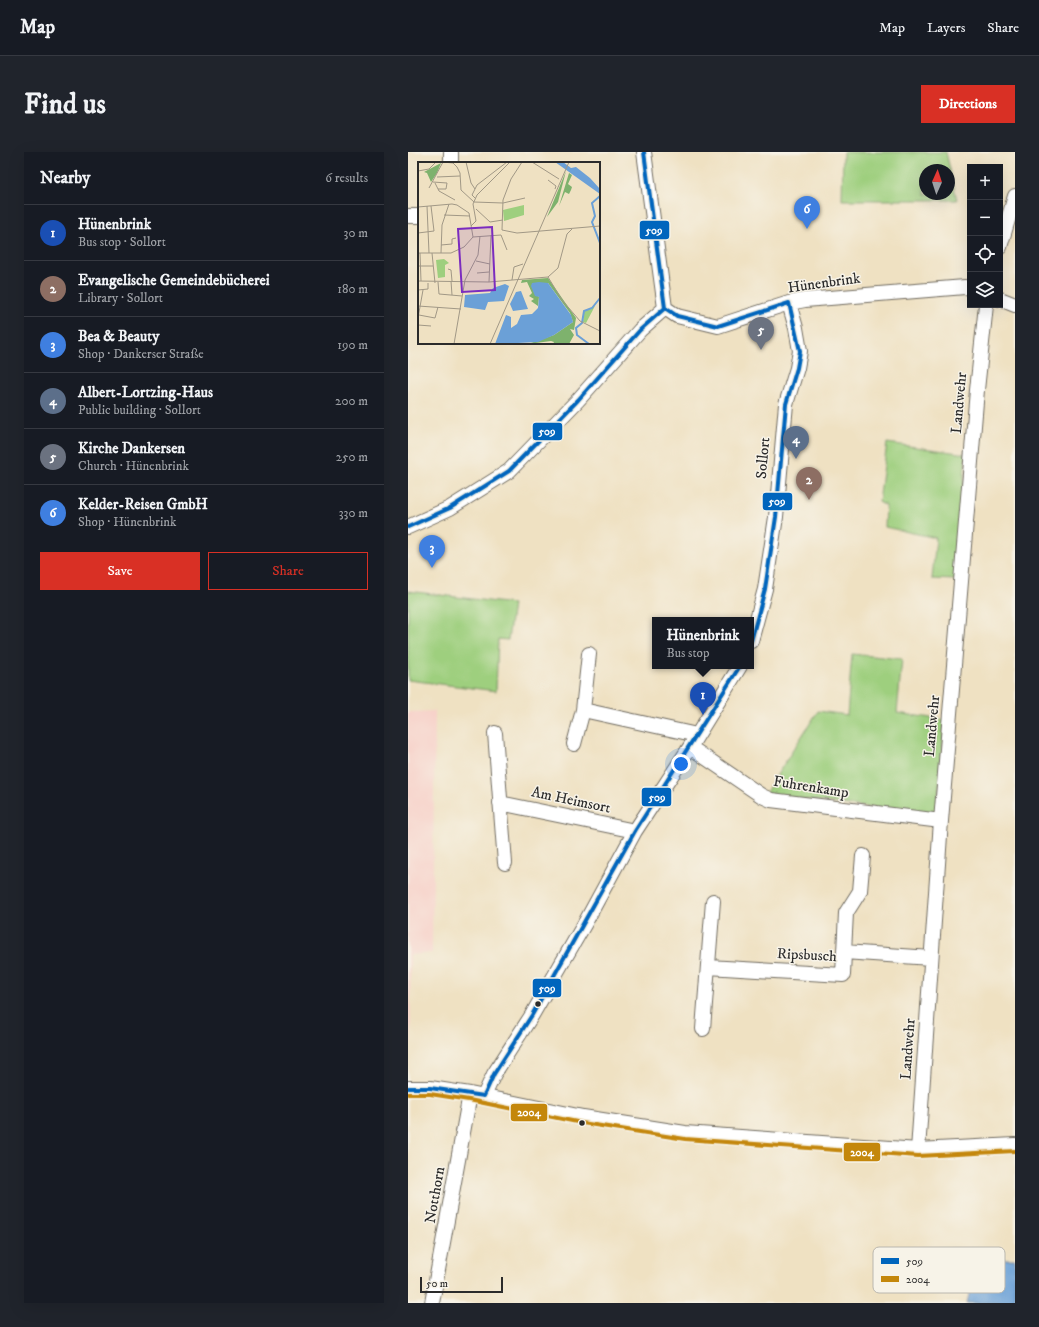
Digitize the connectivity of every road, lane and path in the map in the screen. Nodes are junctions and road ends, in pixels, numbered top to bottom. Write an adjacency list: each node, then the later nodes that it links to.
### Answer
1 (644, 152): 8 (street)
2 (1015, 196): 3 (street)
3 (1003, 237)
4 (967, 286): 6 (street, Hünenbrink)
5 (1003, 300): 7 (street)
6 (789, 303): 8 (street, Hünenbrink); 11 (street, Sollort)
7 (1015, 305)
8 (665, 308): 10 (street)
9 (986, 308): 19 (street, Landwehr)
10 (408, 527)
11 (754, 630)
12 (589, 654): 14 (street)
13 (738, 669): 16 (street)
14 (583, 710): 16 (street); 17 (street)
15 (495, 733): 18 (street)
16 (694, 741): 19 (street, Fuhrenkamp); 20 (street)
17 (574, 744)
18 (500, 803): 20 (street, Am Heimsort); 22 (street)
19 (941, 821): 25 (street, Landwehr)
20 (635, 831): 29 (street)
21 (863, 856): 24 (street)
22 (505, 864)
23 (713, 901): 26 (street)
24 (844, 952): 25 (street, Ripsbusch); 26 (street, Ripsbusch)
25 (931, 958): 31 (street, Landwehr)
26 (708, 967): 27 (street)
27 (703, 1029)
28 (408, 1088): 29 (street)
29 (477, 1095): 31 (street); 32 (street, Notthorn)
30 (1015, 1145): 31 (street)
31 (918, 1150)
32 (432, 1303)

